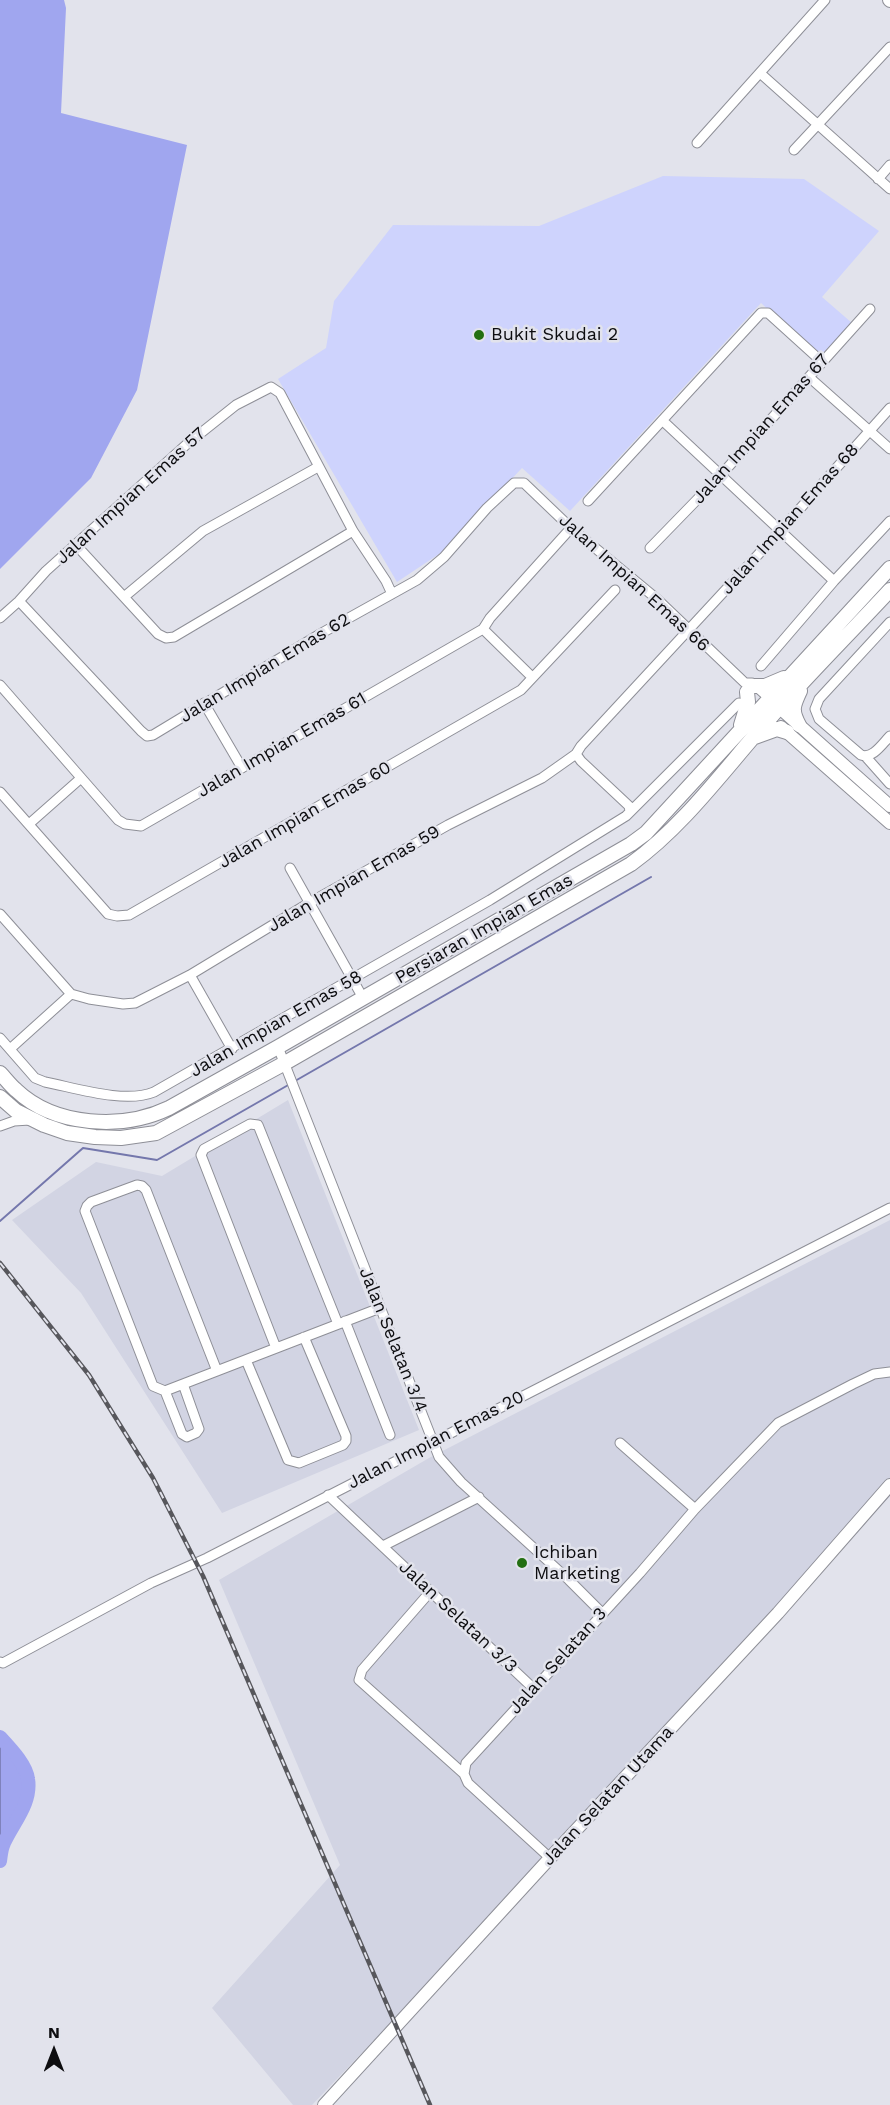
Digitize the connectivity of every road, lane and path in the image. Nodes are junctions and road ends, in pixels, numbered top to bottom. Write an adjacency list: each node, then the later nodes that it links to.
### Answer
1 (825, 0): 3 (street)
2 (890, 47): 4 (street)
3 (759, 73): 4 (street); 5 (street)
4 (818, 124): 6 (street); 8 (street)
5 (697, 143)
6 (794, 150)
7 (890, 165): 8 (street)
8 (878, 179): 9 (street)
9 (890, 189)
10 (870, 309): 11 (street, Jalan Impian Emas 67)
11 (821, 361): 12 (street, Jalan Impian Emas 67); 14 (street)
12 (809, 377): 15 (street); 18 (street, Jalan Impian Emas 67)
13 (890, 408): 15 (street, Jalan Impian Emas 68)
14 (663, 421): 18 (street); 20 (street)
15 (869, 430): 16 (street); 24 (street, Jalan Impian Emas 68)
16 (890, 449)
17 (318, 467): 23 (street); 25 (street, Jalan Impian Emas 57); 32 (street)
18 (721, 475): 24 (street); 26 (street, Jalan Impian Emas 67)
19 (524, 483): 22 (street, Jalan Impian Emas 66); 31 (street, Jalan Impian Emas 62)
20 (588, 501)
21 (890, 521): 28 (street)
22 (571, 528): 36 (street, Jalan Impian Emas 61); 37 (street, Jalan Impian Emas 66)
23 (353, 531): 31 (street); 32 (street)
24 (780, 531): 28 (street); 37 (street, Jalan Impian Emas 68)
25 (76, 545): 32 (street); 33 (street, Jalan Impian Emas 57)
26 (650, 548)
27 (890, 568): 40 (main road, Persiaran Impian Emas)
28 (834, 581): 38 (street)
29 (615, 590): 39 (street, Jalan Impian Emas 60)
30 (890, 590): 40 (main road, Persiaran Impian Emas)
31 (392, 594): 43 (street, Jalan Impian Emas 62)
32 (124, 597)
33 (19, 601): 34 (street, Jalan Impian Emas 57); 43 (street, Jalan Impian Emas 62)
34 (0, 618)
35 (890, 622): 50 (street)
36 (483, 629): 39 (street); 51 (street, Jalan Impian Emas 61)
37 (689, 630): 42 (street, Jalan Impian Emas 66); 49 (street, Jalan Impian Emas 59)
38 (760, 666)
39 (532, 677): 58 (street, Jalan Impian Emas 60)
40 (799, 677): 42 (main road); 44 (main road, Persiaran Impian Emas); 45 (main road)
41 (0, 685): 52 (street, Jalan Impian Emas 61)
42 (746, 691): 44 (street, Jalan Impian Emas 66); 46 (main road); 56 (street, Jalan Impian Emas 58)
43 (204, 703): 51 (street)
44 (770, 708): 45 (street); 46 (main road, Persiaran Impian Emas); 48 (main road, Persiaran Impian Emas)
45 (793, 728): 48 (main road); 55 (street); 57 (street)
46 (739, 731): 65 (main road, Persiaran Impian Emas)
47 (890, 736): 50 (street)
48 (753, 738): 70 (main road, Persiaran Impian Emas)
49 (576, 754): 56 (street); 60 (street, Jalan Impian Emas 59)
50 (869, 756): 53 (street)
51 (242, 768): 52 (street, Jalan Impian Emas 61)
52 (80, 779): 58 (street)
53 (890, 784)
54 (0, 792): 58 (street, Jalan Impian Emas 60)
55 (890, 806)
56 (630, 811): 63 (street, Jalan Impian Emas 58)
57 (890, 823)
58 (29, 824)
59 (290, 868): 60 (street)
60 (309, 903): 62 (street, Jalan Impian Emas 59); 63 (street)
61 (0, 914): 64 (street)
62 (190, 975): 64 (street, Jalan Impian Emas 59); 69 (street)
63 (353, 980): 65 (street); 69 (street, Jalan Impian Emas 58)
64 (71, 994): 68 (street)
65 (363, 998): 67 (main road, Persiaran Impian Emas)
66 (0, 1038): 68 (street, Jalan Impian Emas 58)
67 (278, 1047): 70 (street, Jalan Selatan 3/4); 71 (main road, Persiaran Impian Emas)
68 (10, 1049): 69 (street, Jalan Impian Emas 58)
69 (232, 1049)
70 (285, 1062): 73 (main road, Persiaran Impian Emas); 76 (street, Jalan Selatan 3/4)
71 (0, 1072)
72 (0, 1097): 73 (main road, Persiaran Impian Emas)
73 (35, 1121): 74 (street)
74 (0, 1126)
75 (890, 1208): 86 (street, Jalan Impian Emas 20)
76 (380, 1308): 77 (street); 86 (street, Jalan Selatan 3/4)
77 (341, 1323): 78 (street); 79 (street); 85 (street)
78 (304, 1337): 79 (street); 80 (street)
79 (276, 1348): 80 (street)
80 (246, 1360): 81 (street)
81 (217, 1371): 83 (street); 84 (street)
82 (890, 1372): 91 (street, Jalan Selatan 3)
83 (183, 1384): 84 (street); 84 (street)
84 (165, 1391)
85 (390, 1435)
86 (433, 1443): 89 (street, Jalan Impian Emas 20); 90 (street, Jalan Selatan 3/4)
87 (620, 1443): 91 (street)
88 (890, 1485): 98 (street, Jalan Selatan Utama)
89 (328, 1495): 92 (street, Jalan Selatan 3/3); 95 (street, Jalan Impian Emas 20)
90 (479, 1497): 92 (street, Jalan Selatan 3/3); 94 (street, Jalan Selatan 3/4)
91 (695, 1509): 94 (street, Jalan Selatan 3)
92 (383, 1546): 93 (street, Jalan Selatan 3/3)
93 (430, 1592): 96 (street, Jalan Selatan 3/3); 97 (street)
94 (602, 1613): 96 (street, Jalan Selatan 3)
95 (0, 1662)
96 (533, 1688): 97 (street, Jalan Selatan 3)
97 (464, 1774): 98 (street)
98 (550, 1858): 99 (street, Jalan Selatan Utama)
99 (324, 2105)

